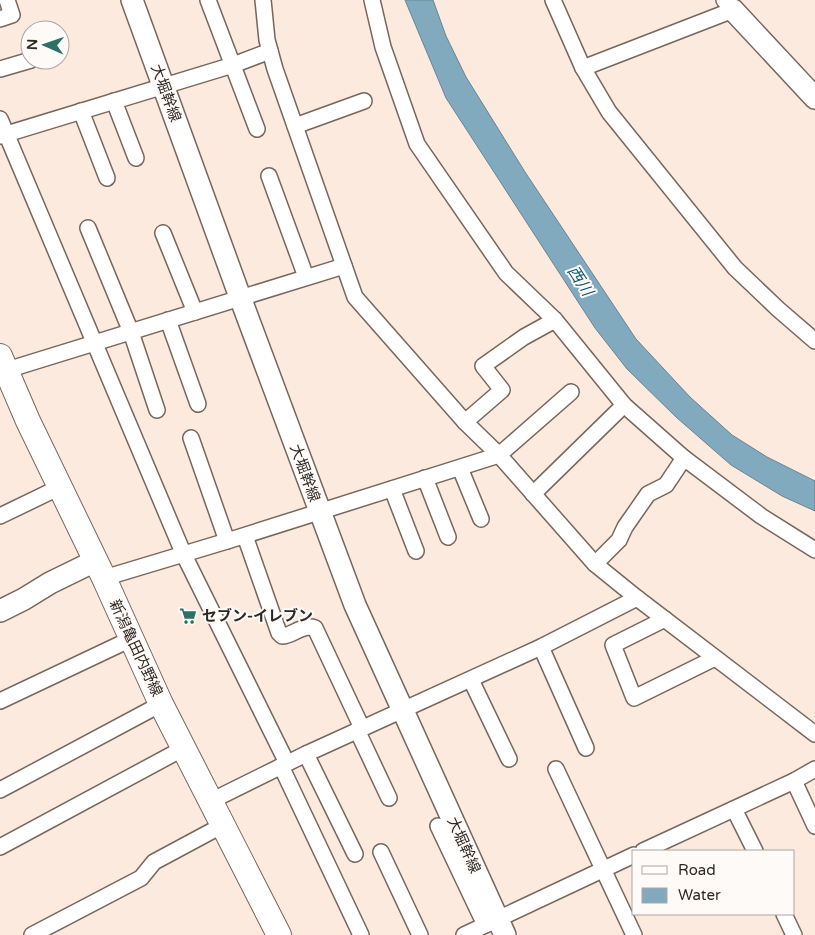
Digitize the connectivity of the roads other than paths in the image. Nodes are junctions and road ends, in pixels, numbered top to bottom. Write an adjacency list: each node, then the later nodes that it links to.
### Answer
1 (7, 0): 8 (street)
2 (132, 0): 14 (street, 大堀幹線)
3 (208, 0): 11 (street)
4 (263, 0): 9 (street)
5 (372, 0): 33 (street)
6 (553, 0): 12 (street)
7 (729, 5): 12 (street); 15 (street)
8 (0, 19)
9 (270, 52): 11 (street); 20 (street)
10 (20, 63): 13 (street)
11 (233, 65): 14 (street); 21 (street)
12 (583, 68): 35 (street)
13 (0, 69)
14 (164, 85): 16 (street); 30 (street, 大堀幹線)
15 (815, 98)
16 (114, 101): 18 (street); 23 (street)
17 (364, 102): 20 (street)
18 (81, 111): 22 (street); 25 (street)
19 (0, 119): 22 (street)
20 (295, 126): 28 (street)
21 (257, 129)
22 (3, 135): 36 (street)
23 (136, 158)
24 (269, 176): 29 (street)
25 (106, 178)
26 (88, 228): 34 (street)
27 (163, 233): 31 (street)
28 (344, 266): 29 (street); 42 (street)
29 (306, 278): 30 (street)
30 (240, 297): 31 (street); 51 (street, 大堀幹線)
31 (194, 312): 32 (street)
32 (168, 320): 34 (street); 39 (street)
33 (554, 320): 40 (street); 42 (street)
34 (131, 332): 36 (street); 41 (street)
35 (815, 340)
36 (95, 344): 37 (street); 59 (street)
37 (2, 361): 48 (main road, 新潟亀田内野線)
38 (571, 392): 44 (street)
39 (198, 404)
40 (624, 405): 45 (street); 50 (street)
41 (157, 410)
42 (465, 422): 44 (street)
43 (192, 438): 56 (street)
44 (499, 455): 46 (street); 50 (street)
45 (684, 458): 57 (street); 60 (street)
46 (460, 468): 47 (street); 53 (street)
47 (425, 478): 49 (street); 55 (street)
48 (60, 487): 52 (street); 61 (main road, 新潟亀田内野線)
49 (392, 489): 51 (street); 58 (street)
50 (533, 494): 60 (street)
51 (319, 511): 54 (street); 71 (street, 大堀幹線)
52 (0, 516)
53 (481, 519)
54 (245, 536): 56 (street); 72 (street)
55 (448, 537)
56 (227, 541): 59 (street)
57 (815, 550)
58 (416, 551)
59 (184, 554): 61 (street); 78 (street)
60 (595, 564): 62 (street)
61 (99, 570): 63 (street); 65 (main road, 新潟亀田内野線)
62 (637, 598): 64 (street); 66 (street)
63 (0, 611)
64 (665, 619): 67 (street); 67 (street)
65 (131, 639): 69 (street); 70 (main road, 新潟亀田内野線)
66 (540, 647): 68 (street); 75 (street)
67 (715, 658): 73 (street)
68 (471, 680): 71 (street); 77 (street)
69 (0, 701)
70 (162, 704): 74 (main road, 新潟亀田内野線); 82 (street)
71 (402, 710): 72 (street); 97 (street, 大堀幹線)
72 (360, 729): 76 (street); 83 (street)
73 (814, 732)
74 (184, 748): 84 (main road, 新潟亀田内野線); 89 (street)
75 (586, 748)
76 (306, 754): 78 (street); 93 (street)
77 (509, 759)
78 (284, 765): 84 (street); 100 (street)
79 (556, 769): 95 (street)
80 (815, 769): 81 (street)
81 (794, 781): 85 (street); 88 (street)
82 (0, 790)
83 (389, 798)
84 (210, 801): 86 (main road, 新潟亀田内野線)
85 (734, 809): 90 (street); 91 (street)
86 (223, 826): 98 (street); 99 (main road, 新潟亀田内野線)
87 (438, 826): 97 (street)
88 (815, 826)
89 (0, 846)
90 (645, 850)
91 (754, 850)
92 (381, 852): 101 (street)
93 (355, 854)
94 (632, 857): 95 (street)
95 (604, 870): 97 (street); 103 (street)
96 (784, 915): 104 (street)
97 (496, 927): 102 (street)
98 (32, 935)
99 (279, 935)
100 (361, 935)
101 (420, 935)
102 (464, 935)
103 (634, 935)
104 (794, 935)

